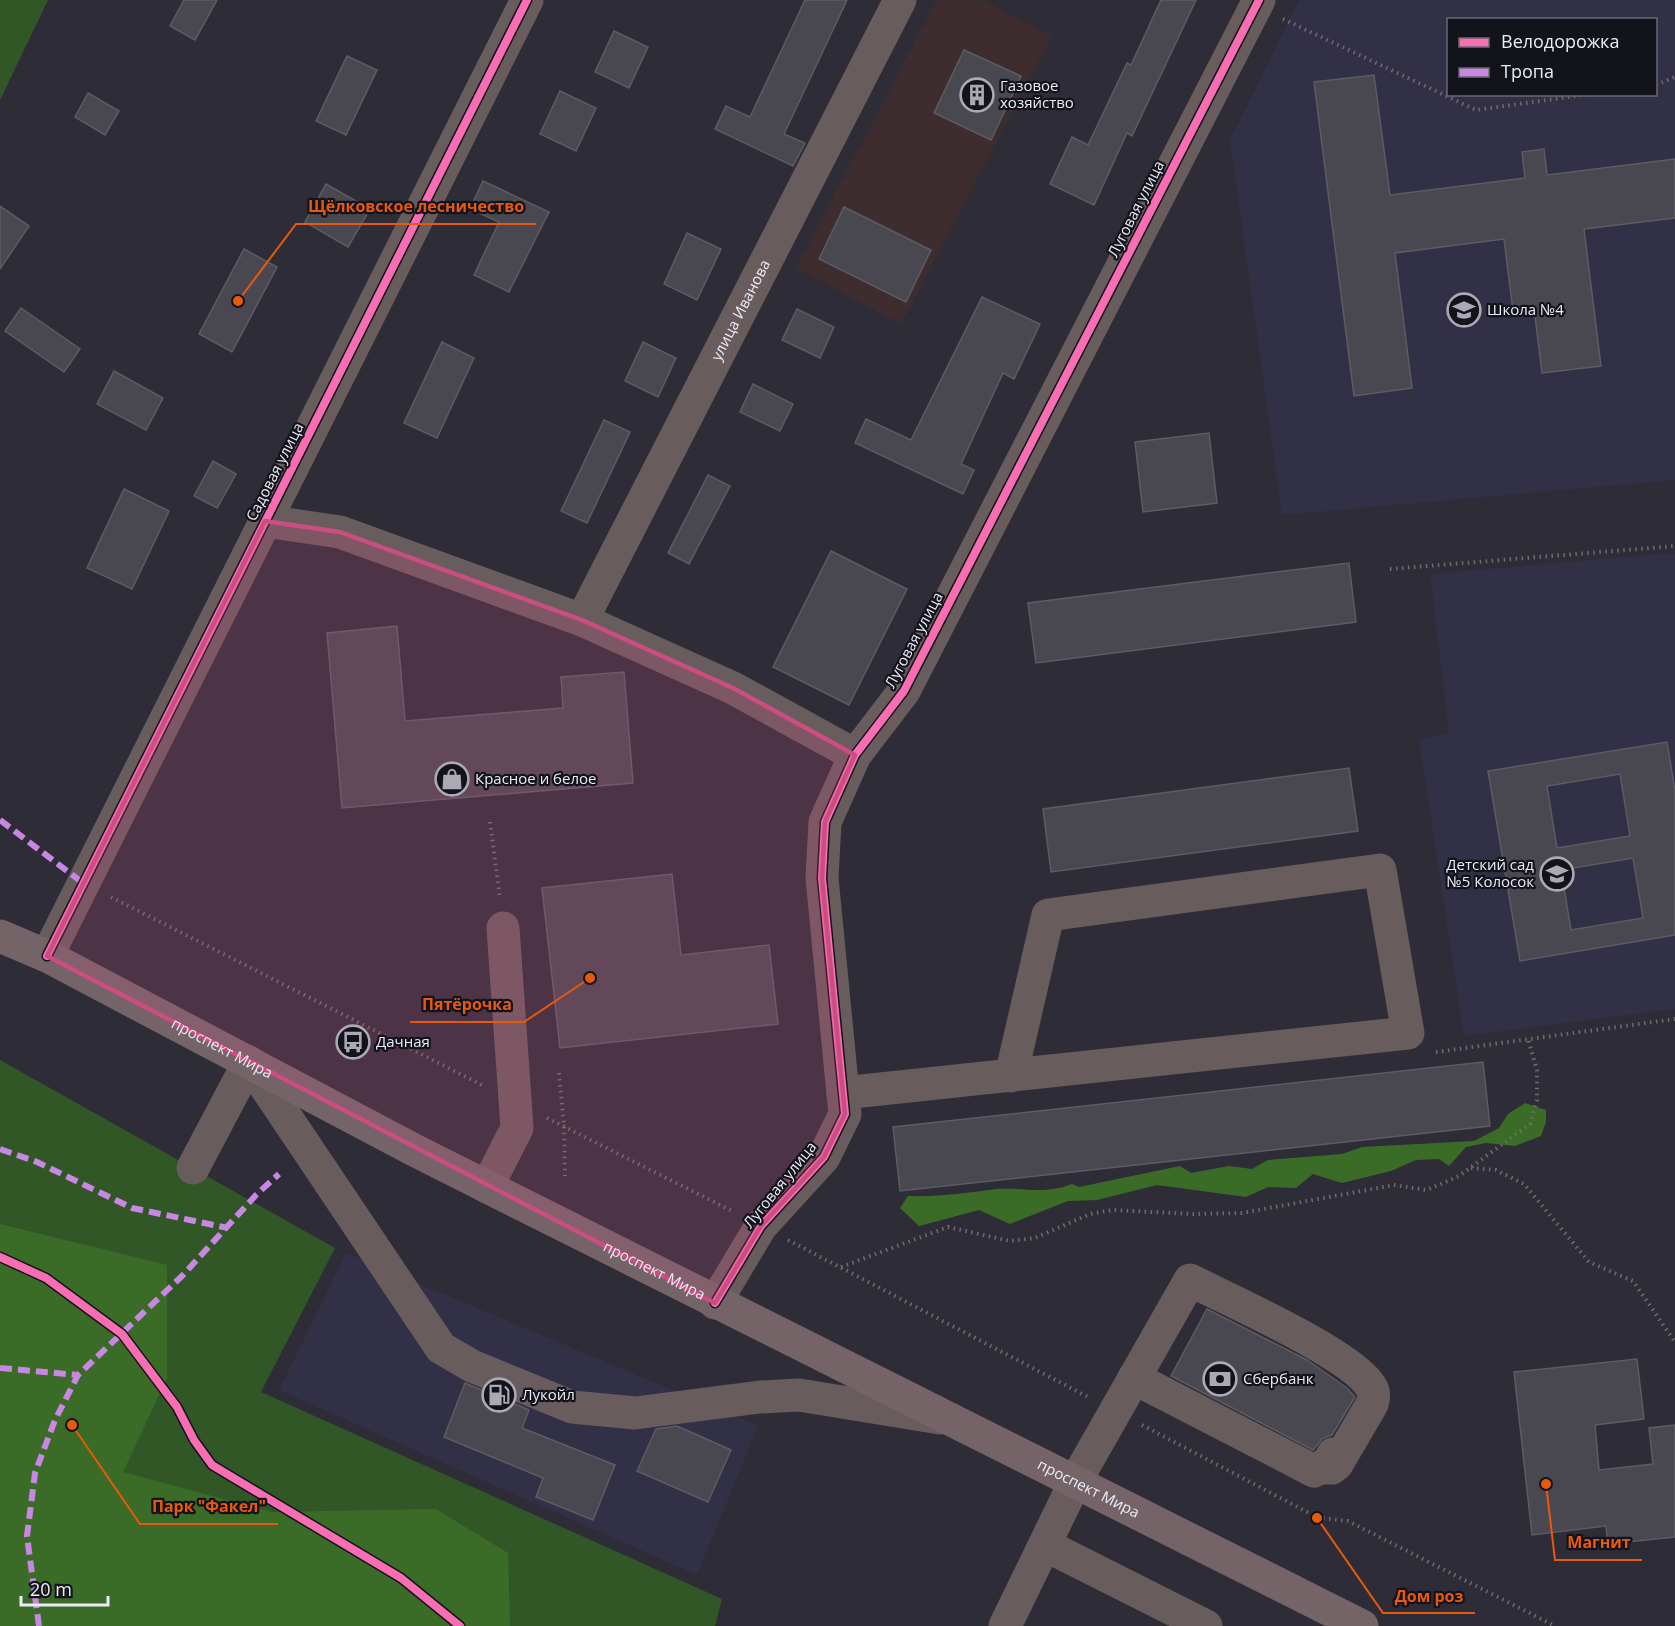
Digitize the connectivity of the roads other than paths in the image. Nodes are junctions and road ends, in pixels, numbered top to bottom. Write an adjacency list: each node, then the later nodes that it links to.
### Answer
1 (527, 0): 4 (street, Садовая улица)
2 (900, 0): 5 (street, улица Иванова)
3 (1253, 2): 6 (street, Луговая улица)
4 (265, 521): 5 (street); 10 (street, Садовая улица)
5 (582, 620): 6 (street)
6 (855, 755): 13 (street, Луговая улица)
7 (502, 913): 15 (street)
8 (0, 922): 10 (main road)
9 (0, 936): 10 (main road)
10 (47, 956): 11 (main road, проспект Мира)
11 (249, 1062): 14 (street); 15 (main road, проспект Мира); 18 (street)
12 (1011, 1076): 12 (street); 13 (street)
13 (843, 1093): 16 (street, Луговая улица)
14 (193, 1168)
15 (487, 1187): 16 (main road, проспект Мира)
16 (715, 1303): 18 (main road, проспект Мира)
17 (1134, 1378): 17 (street); 19 (street)
18 (948, 1419): 19 (main road, проспект Мира)
19 (1075, 1482): 20 (street); 23 (main road, проспект Мира)
20 (1045, 1545): 21 (street); 22 (street)
21 (1005, 1626)
22 (1206, 1626)
23 (1362, 1626)

